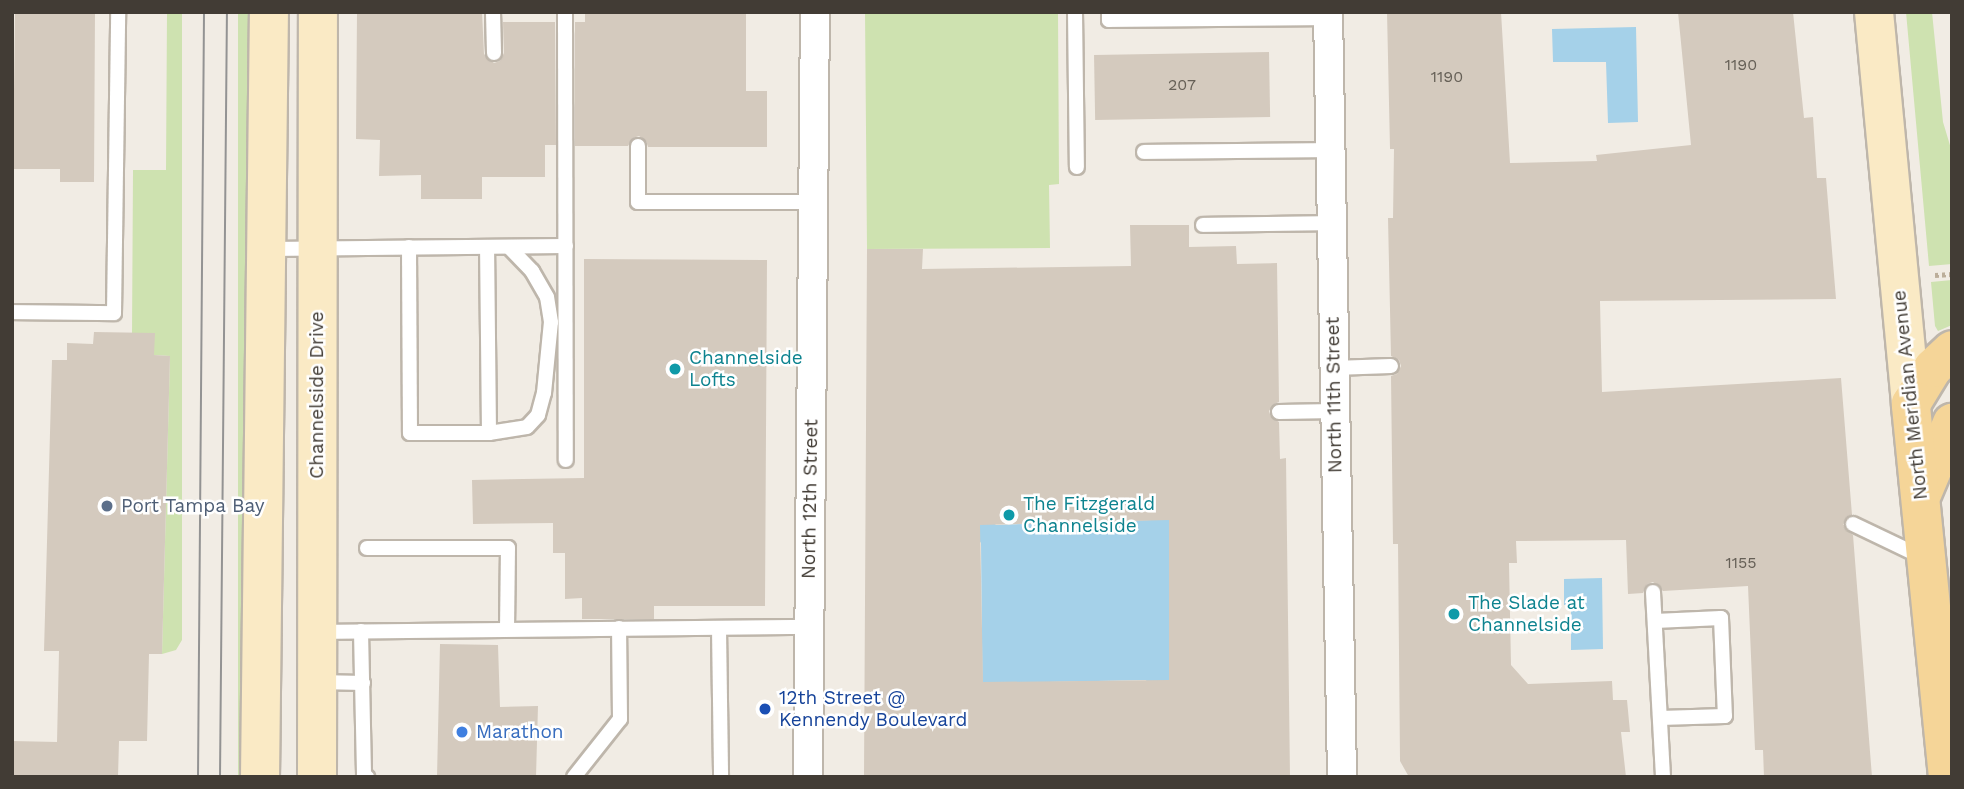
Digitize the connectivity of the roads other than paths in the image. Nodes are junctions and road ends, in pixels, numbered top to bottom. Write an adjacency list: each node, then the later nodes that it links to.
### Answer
1 (118, 12): 25 (lane)
2 (269, 12): 24 (main road)
3 (318, 12): 23 (main road, Channelside Drive)
4 (493, 12): 11 (lane)
5 (565, 12): 19 (lane)
6 (815, 12): 16 (street, North 12th Street)
7 (1075, 12): 15 (lane)
8 (1109, 12): 10 (lane)
9 (1874, 12): 29 (main road, North Meridian Avenue)
10 (1328, 15): 13 (street, North 11th Street)
11 (494, 53)
12 (638, 146): 16 (lane)
13 (1330, 150): 14 (lane); 17 (street, North 11th Street)
14 (1144, 152)
15 (1077, 167)
16 (813, 202): 41 (street, North 12th Street)
17 (1331, 223): 18 (lane); 28 (street, North 11th Street)
18 (1203, 225)
19 (566, 246): 22 (lane); 34 (lane)
20 (409, 247): 21 (lane); 23 (lane); 33 (lane)
21 (487, 247): 22 (lane); 33 (lane)
22 (509, 247): 33 (lane)
23 (316, 248): 24 (lane); 46 (main road, Channelside Drive)
24 (266, 249): 50 (main road)
25 (12, 312)
26 (1952, 350): 29 (main road)
27 (1391, 366): 28 (lane)
28 (1334, 368): 30 (street, North 11th Street)
29 (1911, 404): 35 (main road, North Meridian Avenue)
30 (1335, 411): 31 (lane); 56 (street, North 11th Street)
31 (1279, 412)
32 (1952, 423): 35 (main road)
33 (488, 433)
34 (566, 460)
35 (1921, 499): 38 (main road, North Meridian Avenue)
36 (1853, 524): 38 (lane)
37 (367, 548): 44 (lane)
38 (1926, 559): 58 (main road, North Meridian Avenue)
39 (1653, 592): 40 (lane)
40 (1655, 621): 49 (lane); 49 (lane)
41 (808, 626): 43 (lane); 55 (street, North 12th Street)
42 (619, 628): 43 (lane); 44 (lane); 53 (lane)
43 (719, 628): 54 (lane)
44 (508, 629): 45 (lane)
45 (361, 631): 46 (lane); 48 (lane)
46 (317, 632): 47 (main road, Channelside Drive)
47 (318, 682): 48 (lane); 51 (main road, Channelside Drive)
48 (363, 683): 52 (lane)
49 (1660, 719): 57 (lane)
50 (260, 777)
51 (317, 777)
52 (367, 777)
53 (574, 777)
54 (721, 777)
55 (808, 777)
56 (1342, 777)
57 (1663, 777)
58 (1948, 777)

